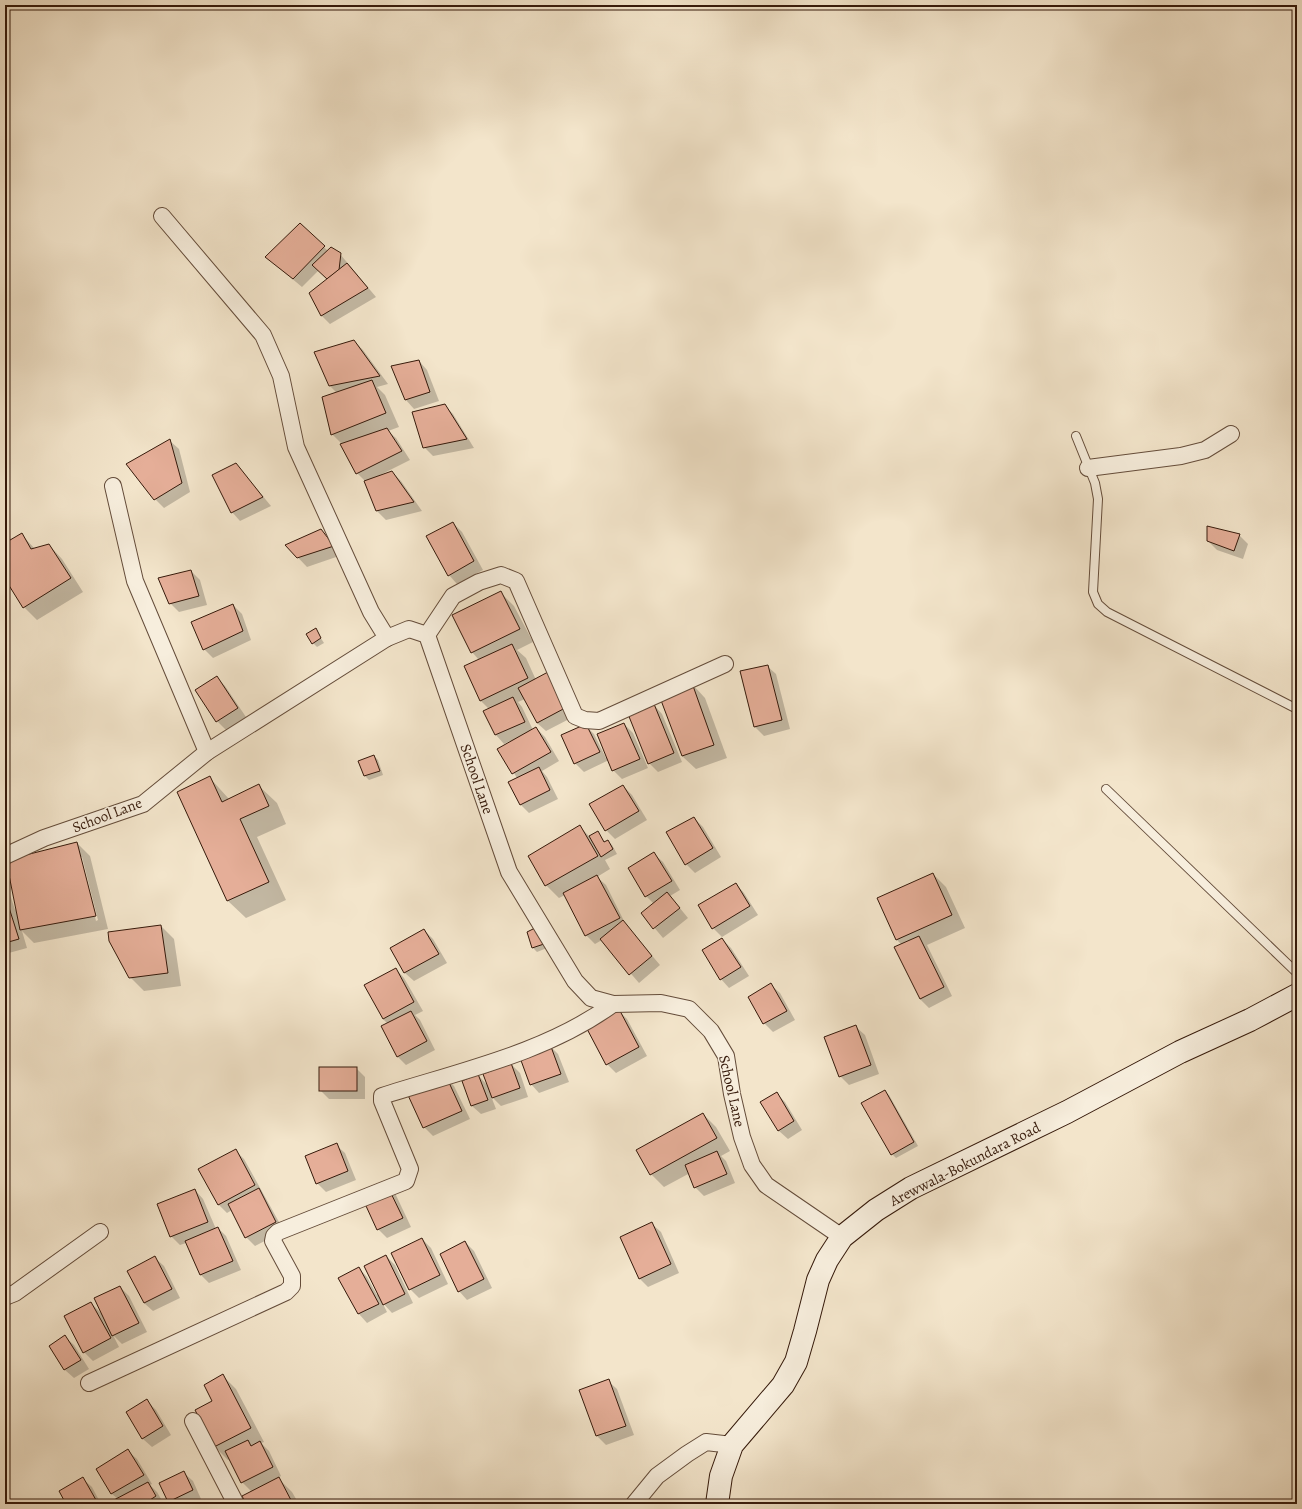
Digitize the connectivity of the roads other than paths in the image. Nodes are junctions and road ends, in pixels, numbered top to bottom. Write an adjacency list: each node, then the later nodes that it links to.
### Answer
1 (162, 216): 7 (street)
2 (1231, 434): 4 (street)
3 (1076, 436): 4 (lane)
4 (1088, 468): 9 (lane)
5 (114, 486): 10 (street)
6 (427, 635): 7 (street, School Lane); 8 (street); 15 (street, School Lane)
7 (387, 638): 10 (street, School Lane)
8 (725, 664)
9 (1297, 709)
10 (207, 752): 12 (street, School Lane)
11 (1106, 789): 13 (lane)
12 (5, 856)
13 (1297, 974)
14 (1297, 995): 17 (street, Arewwala-Bokundara Road)
15 (613, 1004): 17 (street, School Lane); 19 (street)
16 (100, 1232): 18 (street)
17 (842, 1237): 21 (street, Arewwala-Bokundara Road)
18 (5, 1297)
19 (89, 1383)
20 (194, 1420): 22 (street)
21 (732, 1445): 23 (street); 24 (street, Arewwala-Bokundara Road)
22 (236, 1504)
23 (634, 1504)
24 (717, 1504)

